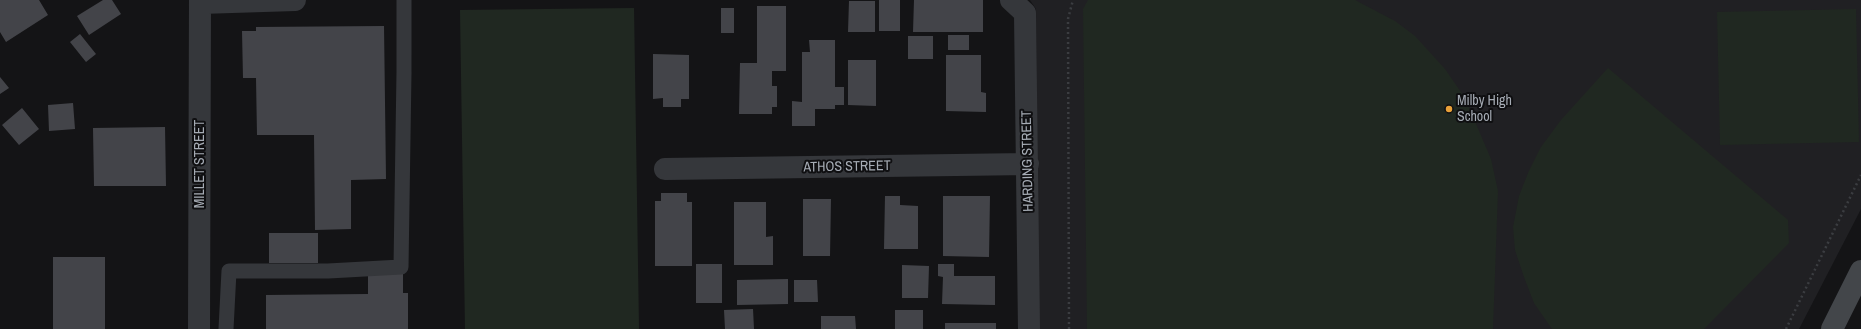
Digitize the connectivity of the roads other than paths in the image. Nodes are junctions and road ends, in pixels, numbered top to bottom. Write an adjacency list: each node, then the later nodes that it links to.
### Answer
1 (295, 0): 4 (street)
2 (404, 0): 9 (lane)
3 (1011, 0): 5 (street, HARDING STREET)
4 (200, 2): 8 (street, MILLET STREET)
5 (1028, 164): 6 (street, ATHOS STREET); 10 (street, HARDING STREET)
6 (665, 169)
7 (1861, 271): 11 (main road)
8 (199, 329)
9 (226, 329)
10 (1029, 329)
11 (1832, 329)

